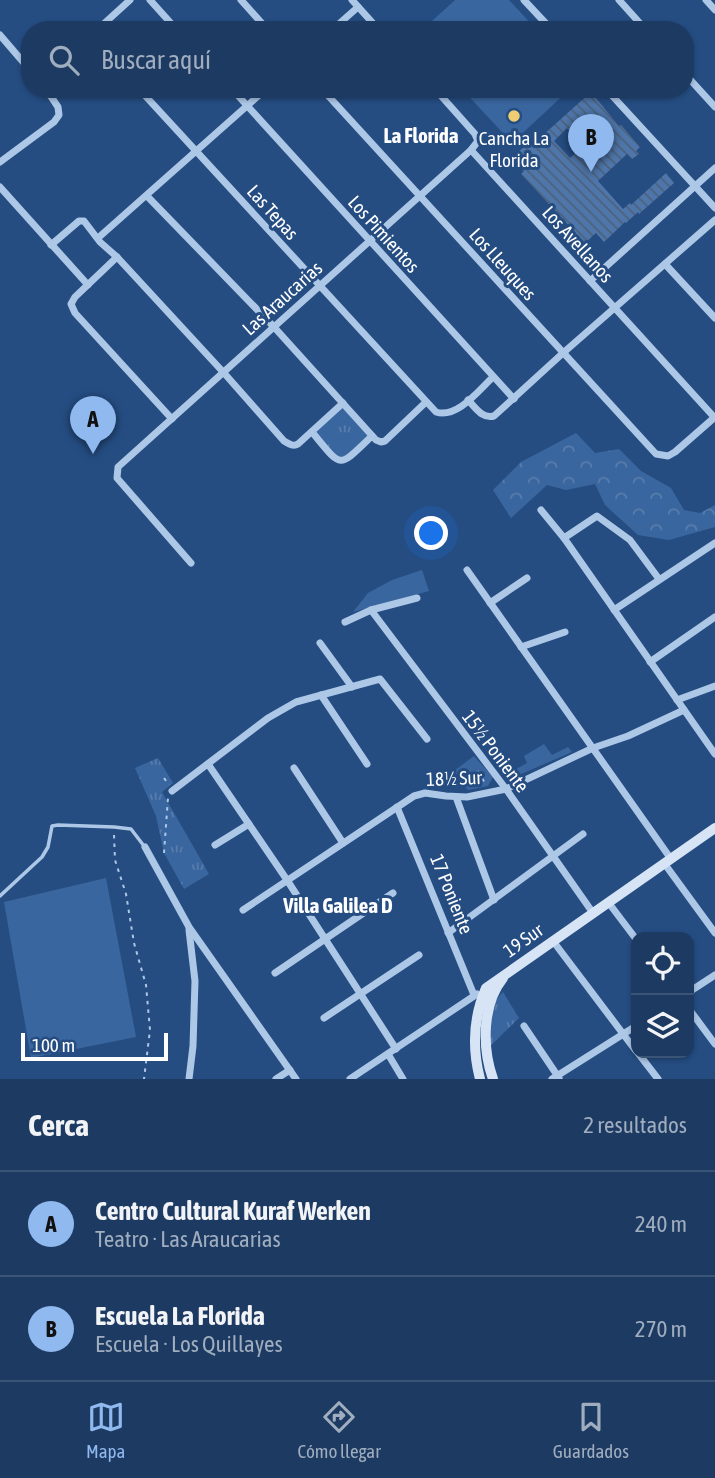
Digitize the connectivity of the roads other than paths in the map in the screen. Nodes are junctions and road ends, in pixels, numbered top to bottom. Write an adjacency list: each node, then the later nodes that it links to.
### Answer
1 (130, 0): 9 (street)
2 (150, 0): 10 (street)
3 (241, 0): 11 (street)
4 (524, 0): 14 (street)
5 (619, 0): 15 (street)
6 (706, 0): 8 (street)
7 (355, 3): 12 (street); 13 (street)
8 (715, 10)
9 (107, 21)
10 (169, 21)
11 (260, 21)
12 (340, 21)
13 (372, 21)
14 (544, 21)
15 (638, 21)
16 (0, 35): 17 (street)
17 (21, 59)
18 (694, 84): 27 (street)
19 (52, 98): 30 (street)
20 (147, 98): 29 (street, Las Tepas)
21 (240, 98): 26 (street, Los Pimientos)
22 (256, 98): 26 (street)
23 (330, 98): 35 (street, Los Lleuques)
24 (443, 98): 28 (street, Los Avellanos)
25 (614, 98): 33 (street)
26 (247, 106): 29 (street); 39 (street, Los Pimientos)
27 (715, 107)
28 (471, 150): 35 (street, Las Araucarias); 43 (street, Los Avellanos)
29 (196, 152): 34 (street); 45 (street, Las Tepas)
30 (0, 162)
31 (715, 169): 33 (street)
32 (0, 187): 40 (street)
33 (696, 187): 36 (street); 43 (street)
34 (147, 196): 38 (street); 48 (street)
35 (420, 196): 39 (street, Las Araucarias); 49 (street, Los Lleuques)
36 (715, 208)
37 (715, 220): 42 (street)
38 (98, 238): 40 (street); 41 (street)
39 (370, 241): 45 (street, Las Araucarias); 51 (street, Los Pimientos)
40 (51, 245): 44 (street)
41 (117, 257): 44 (street); 50 (street)
42 (665, 264): 46 (street); 47 (street)
43 (590, 281): 46 (street, Los Avellanos)
44 (88, 285): 57 (street)
45 (319, 286): 48 (street, Las Araucarias); 54 (street, Las Tepas)
46 (615, 308): 49 (street); 56 (street, Los Avellanos)
47 (715, 318)
48 (274, 327): 50 (street, Las Araucarias); 55 (street)
49 (563, 353): 52 (street); 56 (street, Los Lleuques)
50 (224, 373): 57 (street, Las Araucarias); 58 (street)
51 (493, 377): 52 (street, Los Pimientos); 53 (street)
52 (513, 399): 53 (street)
53 (468, 400): 54 (street, Las Tepas)
54 (426, 402): 59 (street)
55 (343, 403): 58 (street); 59 (street)
56 (715, 417)
57 (172, 419): 63 (street, Las Araucarias)
58 (312, 432): 59 (street)
59 (372, 436)
60 (541, 510): 61 (street)
61 (564, 538): 66 (street); 70 (street)
62 (715, 543): 66 (street)
63 (191, 563)
64 (467, 570): 68 (street)
65 (527, 578): 68 (street)
66 (659, 579): 70 (street)
67 (417, 598): 69 (street)
68 (490, 603): 75 (street)
69 (371, 610): 72 (street); 88 (street, 15½ Poniente)
70 (614, 610): 76 (street)
71 (715, 617): 76 (street)
72 (345, 622)
73 (565, 632): 75 (street)
74 (320, 643): 77 (street)
75 (521, 647): 83 (street)
76 (650, 662): 80 (street)
77 (352, 687): 79 (street); 82 (street)
78 (715, 687): 80 (street)
79 (321, 695): 85 (street); 86 (street)
80 (677, 700): 81 (street)
81 (684, 710): 83 (street, 18½ Sur); 84 (street)
82 (427, 739)
83 (593, 748): 88 (street, 18½ Sur); 99 (street)
84 (715, 754)
85 (208, 764): 89 (street); 92 (street)
86 (367, 764)
87 (294, 768): 95 (street)
88 (506, 789): 90 (street, 18½ Sur); 98 (street, 15½ Poniente)
89 (172, 791)
90 (456, 797): 91 (street, 18½ Sur); 103 (street)
91 (397, 807): 95 (street, 18½ Sur); 109 (street, 17 Poniente)
92 (249, 824): 96 (street); 100 (street)
93 (715, 828): 99 (street, 19 Sur)
94 (583, 834): 98 (street)
95 (344, 843): 100 (street, 18½ Sur)
96 (215, 845)
97 (145, 847): 102 (lane); 107 (street)
98 (553, 856): 103 (street); 106 (street, 15½ Poniente)
99 (668, 861): 104 (street, 19 Sur); 110 (street)
100 (287, 880): 105 (street, 18½ Sur); 111 (street)
101 (393, 893): 111 (street)
102 (0, 896)
103 (494, 900): 109 (street)
104 (608, 902): 106 (street, 19 Sur); 108 (street)
105 (243, 910)
106 (593, 913): 112 (street, 19 Sur)
107 (189, 927): 131 (street); 133 (street)
108 (631, 932)
109 (448, 933): 120 (street, 17 Poniente)
110 (715, 933)
111 (325, 939): 114 (street); 119 (street)
112 (553, 941): 115 (street, 19 Sur); 125 (street)
113 (419, 954): 119 (street)
114 (275, 973)
115 (507, 973): 117 (street, 19 Sur); 139 (street)
116 (715, 975): 118 (street)
117 (486, 988): 120 (street, 19 Sur); 138 (street)
118 (694, 989)
119 (360, 993): 122 (street); 128 (street)
120 (474, 995): 128 (street, 19 Sur)
121 (694, 1016): 127 (street)
122 (324, 1018)
123 (524, 1026): 132 (street)
124 (631, 1029): 125 (street)
125 (624, 1034): 126 (street); 132 (street)
126 (631, 1044)
127 (715, 1044)
128 (396, 1049): 129 (street, 19 Sur)
129 (388, 1054): 136 (street, 19 Sur); 137 (street)
130 (642, 1058): 140 (street)
131 (290, 1070): 134 (street); 135 (street)
132 (556, 1078)
133 (189, 1079)
134 (276, 1079)
135 (296, 1079)
136 (350, 1079)
137 (403, 1079)
138 (480, 1079)
139 (493, 1079)
140 (658, 1079)

